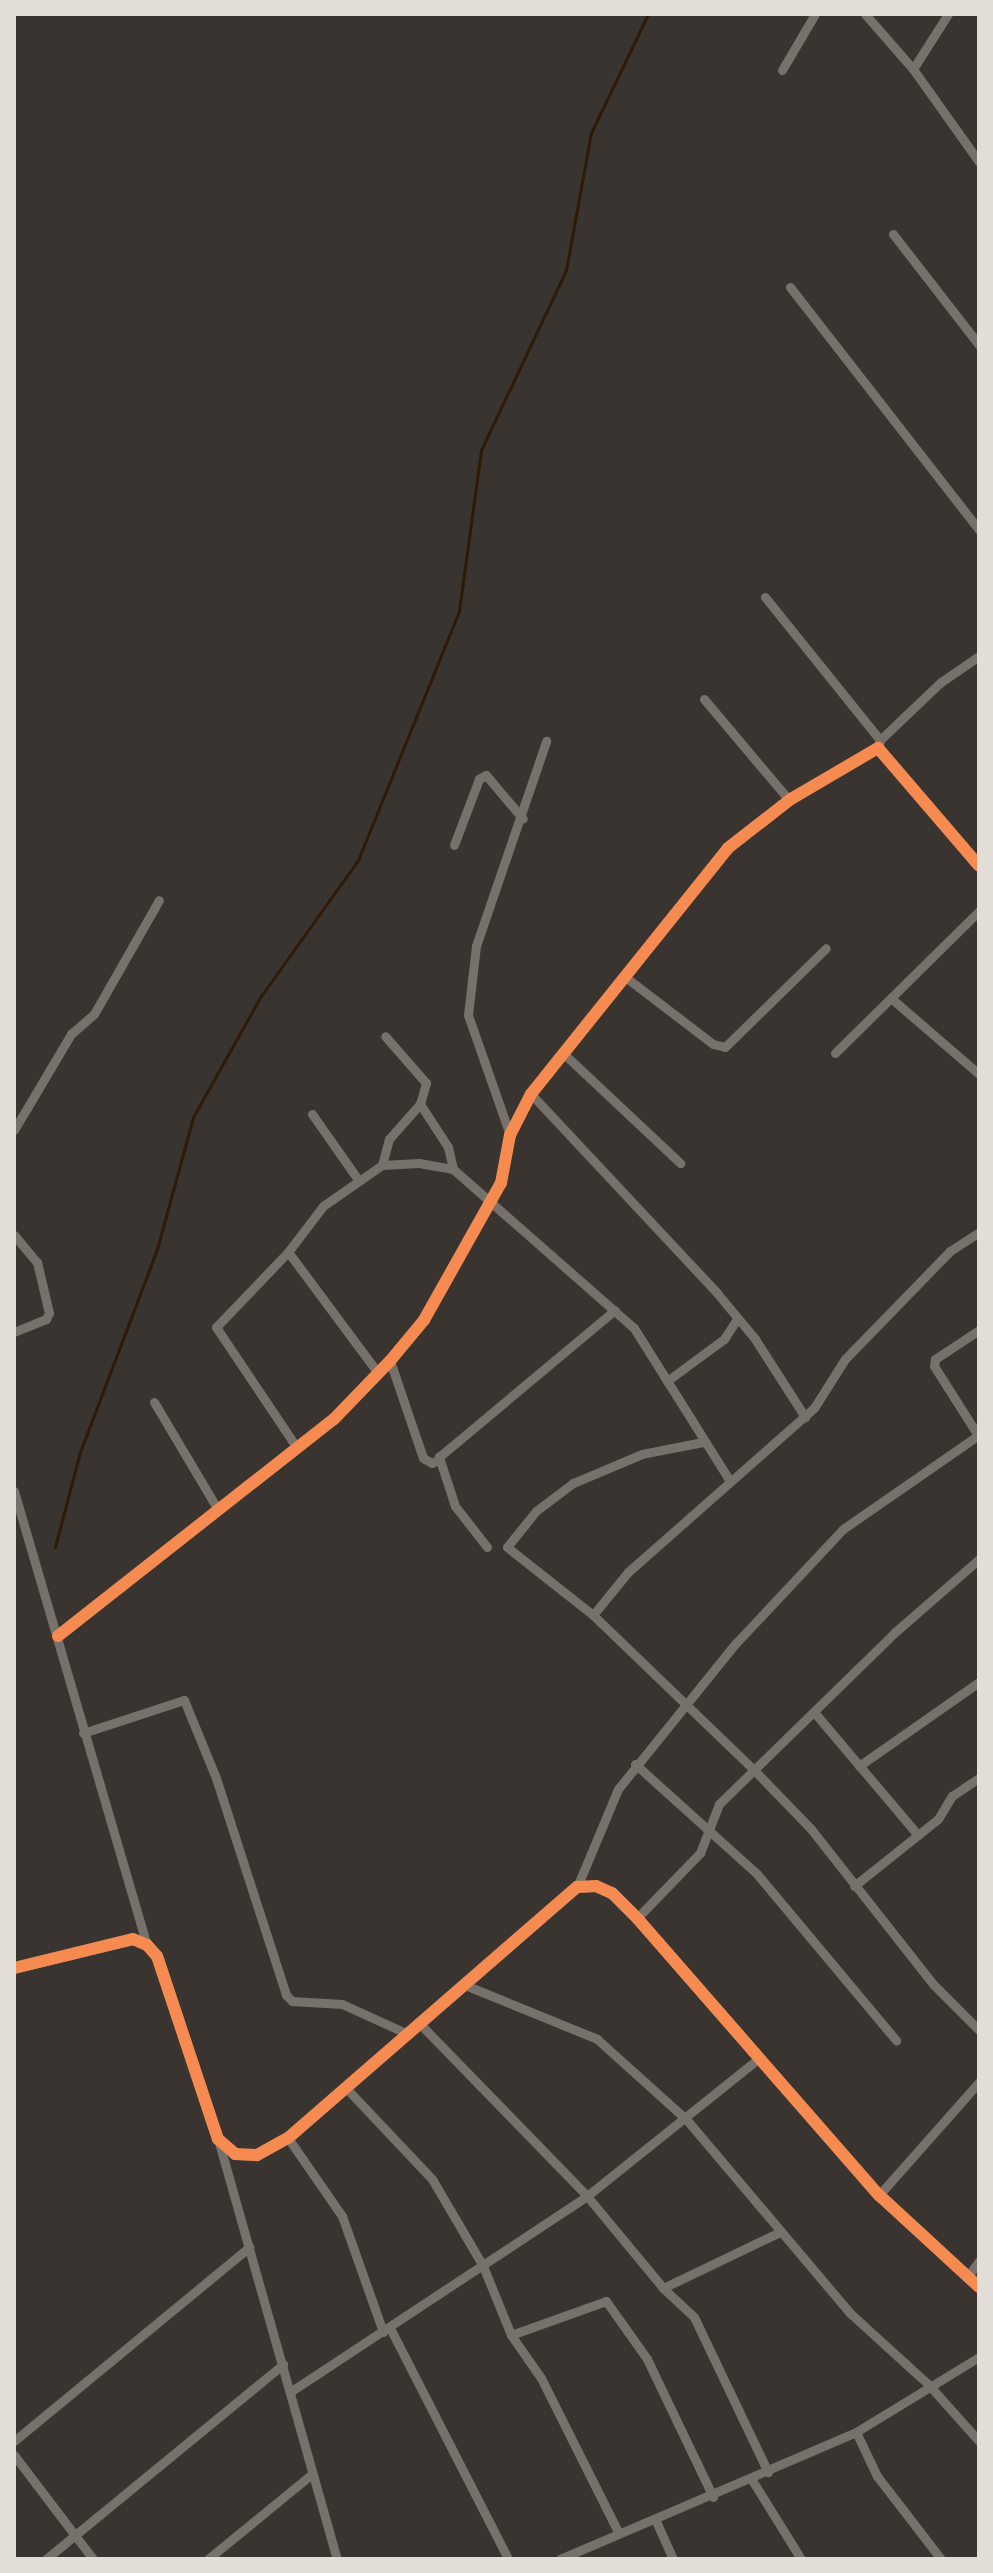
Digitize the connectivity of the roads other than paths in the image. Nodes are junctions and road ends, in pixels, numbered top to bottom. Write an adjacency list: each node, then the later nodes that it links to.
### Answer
1 (815, 14): 5 (street)
2 (865, 14): 4 (street)
3 (948, 14): 4 (street)
4 (913, 69): 6 (street)
5 (782, 70)
6 (979, 162)
7 (893, 234): 9 (street)
8 (790, 287): 10 (street)
9 (979, 345)
10 (979, 530)
11 (765, 597): 15 (street)
12 (979, 656): 15 (street)
13 (704, 699): 16 (street)
14 (546, 741): 17 (street)
15 (879, 744): 16 (street); 19 (street)
16 (789, 800): 23 (street)
17 (523, 819): 18 (street); 33 (street)
18 (454, 845)
19 (979, 866)
20 (159, 900): 32 (street)
21 (979, 911): 24 (street)
22 (826, 948): 23 (street)
23 (624, 976): 26 (street)
24 (892, 999): 27 (street); 28 (street)
25 (385, 1036): 30 (street)
26 (563, 1053): 29 (street); 34 (street)
27 (835, 1053)
28 (979, 1074)
29 (531, 1094): 33 (street); 43 (street)
30 (420, 1104): 35 (street); 36 (street)
31 (312, 1114): 37 (street)
32 (14, 1130)
33 (510, 1135): 38 (street)
34 (680, 1163)
35 (382, 1165): 36 (street); 37 (street)
36 (453, 1169): 38 (street)
37 (357, 1178): 41 (street)
38 (489, 1201): 42 (street); 46 (street)
39 (979, 1232): 50 (street)
40 (14, 1235): 45 (street)
41 (288, 1252): 47 (street); 53 (street)
42 (615, 1310): 48 (street); 54 (street)
43 (737, 1319): 48 (street); 50 (street)
44 (979, 1330): 51 (street)
45 (14, 1332)
46 (390, 1361): 47 (street); 54 (street)
47 (378, 1373): 53 (street)
48 (667, 1381): 52 (street)
49 (154, 1402): 57 (street)
50 (805, 1417): 55 (street)
51 (979, 1436): 63 (street)
52 (703, 1442): 55 (street); 60 (street)
53 (297, 1448): 57 (street)
54 (438, 1460): 58 (street)
55 (730, 1481): 60 (street)
56 (14, 1491): 61 (street)
57 (217, 1508): 61 (street)
58 (487, 1547)
59 (979, 1559): 64 (street)
60 (593, 1615): 63 (street)
61 (58, 1636): 65 (street)
62 (979, 1682): 67 (street)
63 (684, 1704): 66 (street); 68 (street)
64 (814, 1712): 67 (street); 68 (street)
65 (83, 1733): 75 (street); 80 (street)
66 (635, 1764): 70 (street); 73 (street)
67 (859, 1766): 71 (street)
68 (754, 1770): 70 (street); 72 (street)
69 (979, 1778): 71 (street)
70 (709, 1828): 74 (street); 81 (street)
71 (918, 1835): 72 (street)
72 (854, 1886): 79 (street)
73 (577, 1887): 74 (street); 77 (street)
74 (637, 1918): 82 (street)
75 (147, 1945): 76 (street); 87 (street)
76 (14, 1968)
77 (465, 1985): 78 (street); 85 (street)
78 (420, 2024): 80 (street); 89 (street)
79 (979, 2030)
80 (408, 2034): 84 (street)
81 (896, 2040)
82 (759, 2058): 85 (street); 88 (street)
83 (979, 2082): 88 (street)
84 (346, 2088): 86 (street); 93 (street)
85 (686, 2119): 89 (street); 90 (street)
86 (288, 2138): 87 (street); 97 (street)
87 (218, 2139): 91 (street)
88 (879, 2195): 94 (street)
89 (587, 2196): 93 (street); 96 (street)
90 (778, 2233): 96 (street); 101 (street)
91 (249, 2247): 100 (street); 104 (street)
92 (979, 2261): 94 (street)
93 (483, 2266): 97 (street); 98 (street)
94 (968, 2276): 95 (street)
95 (979, 2287)
96 (663, 2288): 107 (street)
97 (386, 2330): 102 (street); 118 (street)
98 (511, 2335): 110 (street); 112 (street)
99 (979, 2357): 101 (street)
100 (283, 2364): 102 (street); 113 (street)
101 (928, 2384): 103 (street); 105 (street)
102 (290, 2392): 108 (street)
103 (856, 2432): 107 (street); 122 (street)
104 (14, 2441)
105 (979, 2441)
106 (14, 2455): 113 (street)
107 (768, 2472): 109 (street)
108 (312, 2474): 116 (street); 117 (street)
109 (752, 2480): 110 (street); 121 (street)
110 (713, 2497): 111 (street)
111 (655, 2519): 112 (street); 120 (street)
112 (619, 2534): 119 (street)
113 (75, 2535): 114 (street); 115 (street)
114 (46, 2559)
115 (93, 2559)
116 (208, 2559)
117 (337, 2559)
118 (508, 2559)
119 (560, 2559)
120 (673, 2559)
121 (801, 2559)
122 (941, 2559)

